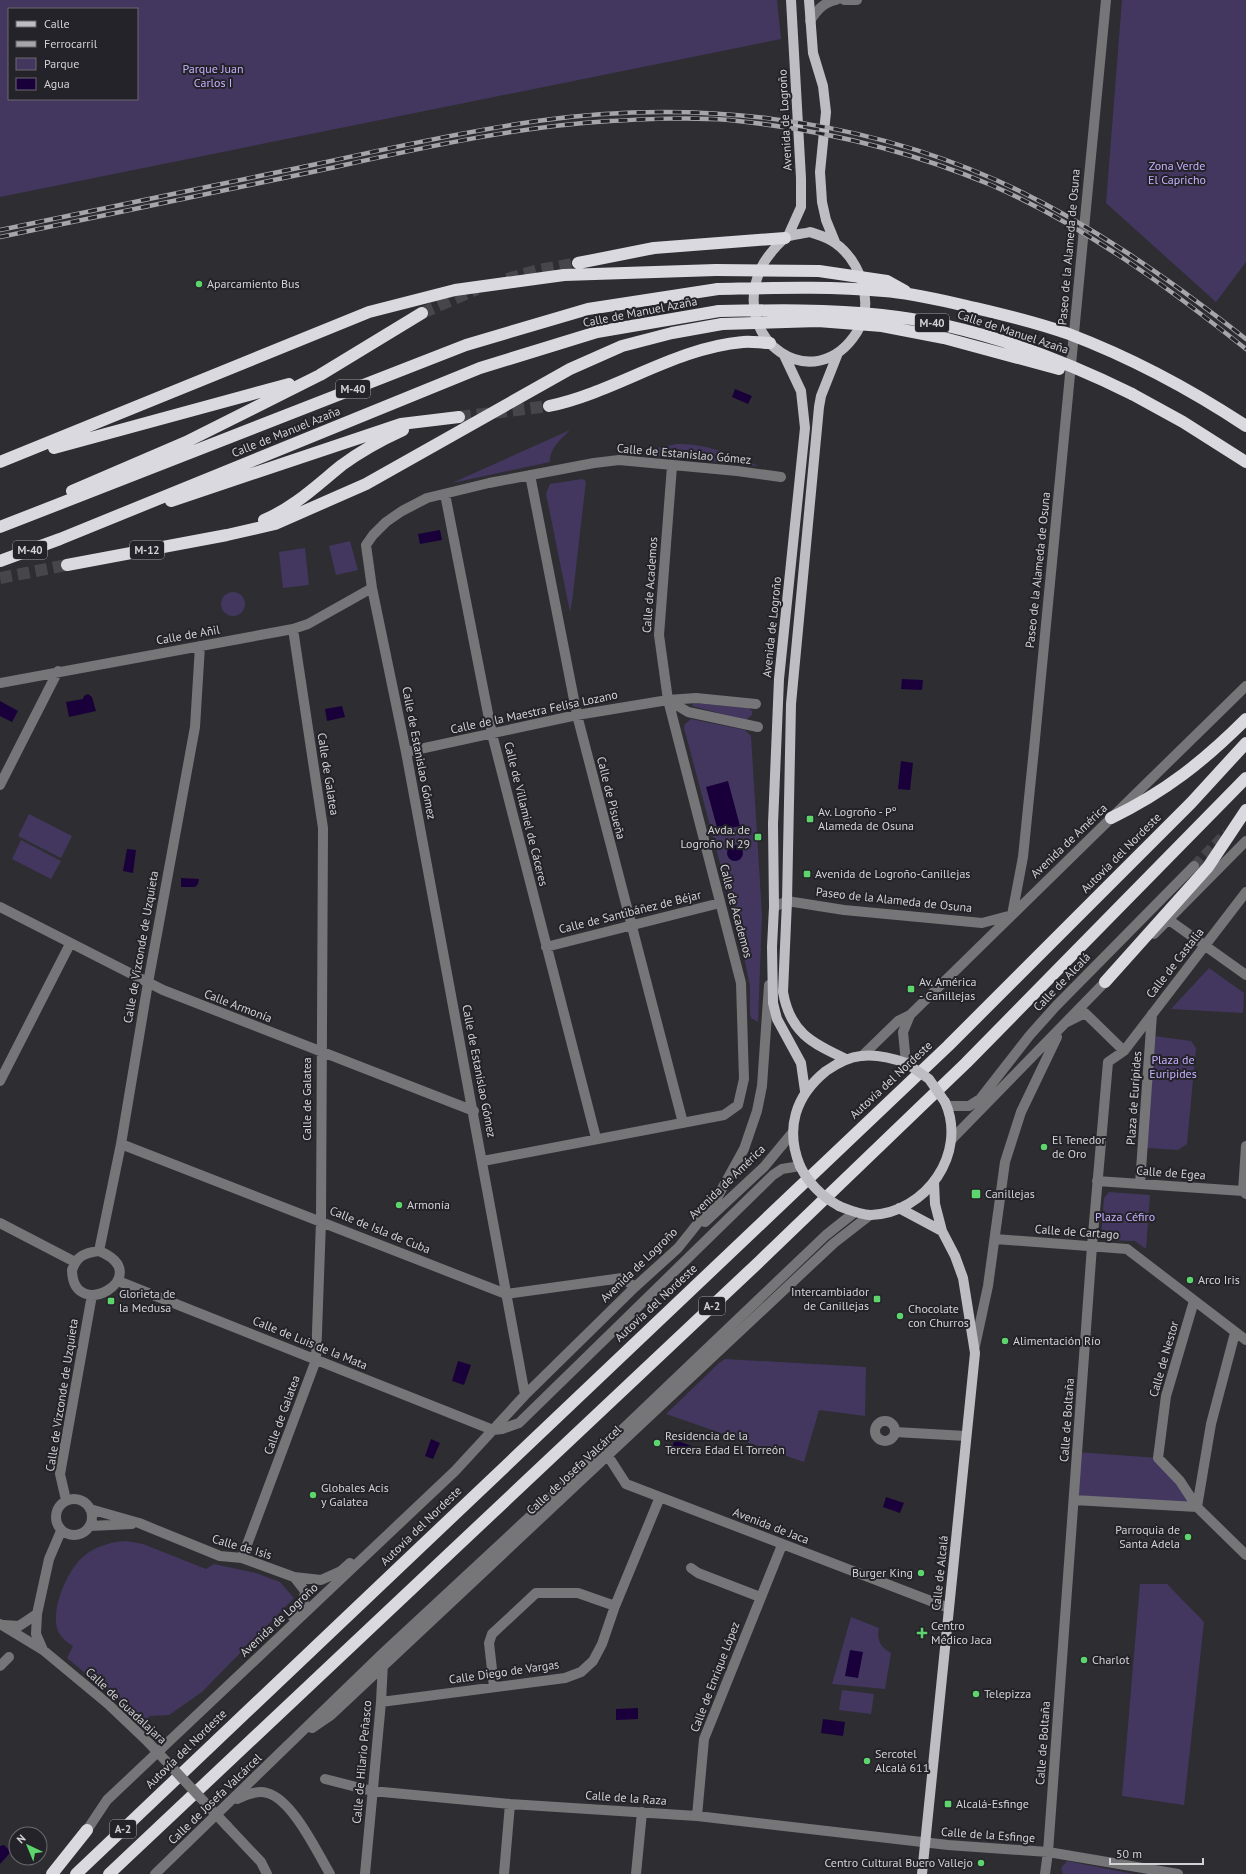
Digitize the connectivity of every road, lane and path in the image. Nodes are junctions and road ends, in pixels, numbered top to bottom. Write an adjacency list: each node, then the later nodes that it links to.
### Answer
1 (791, 0): 8 (main road, Avenida de Logroño)
2 (809, 0): 7 (main road)
3 (836, 0): 7 (street)
4 (844, 0): 5 (street)
5 (858, 0)
6 (1106, 0): 59 (street, Paseo de la Alameda de Osuna)
7 (810, 21): 9 (main road)
8 (787, 237): 9 (main road); 10 (highway); 13 (main road)
9 (835, 242): 14 (main road)
10 (578, 263)
11 (911, 294): 21 (highway, Calle de Manuel Azaña / M-40, bridge); 23 (highway, bridge); 29 (highway, Calle de Manuel Azaña / M-40, bridge)
12 (422, 314): 16 (highway)
13 (770, 344): 15 (main road); 18 (highway)
14 (838, 353): 15 (main road); 55 (main road)
15 (784, 355): 58 (main road, Avenida de Logroño)
16 (320, 375): 23 (highway); 28 (highway)
17 (1132, 394): 22 (highway, Calle de Manuel Azaña / M-40); 30 (highway, bridge); 31 (highway, Calle de Manuel Azaña / M-40, bridge)
18 (549, 406)
19 (459, 417): 20 (highway)
20 (434, 419): 30 (highway); 31 (highway)
21 (1246, 426)
22 (1246, 462)
23 (0, 463)
24 (672, 466): 25 (street, Calle de Estanislao Gómez); 26 (street, Calle de Estanislao Gómez); 40 (street, Calle de Academos)
25 (530, 475): 27 (street, Calle de Estanislao Gómez); 42 (street, Calle de Pisueña)
26 (781, 477)
27 (445, 494): 34 (street, Calle de Estanislao Gómez); 45 (street, Calle de Villamiel de Cáceres)
28 (0, 521)
29 (0, 527)
30 (227, 535): 33 (highway, M-12)
31 (60, 538): 32 (highway, Calle de Manuel Azaña / M-40)
32 (0, 561)
33 (68, 565)
34 (372, 588): 35 (street, Calle de Añil); 47 (street, Calle de Estanislao Gómez)
35 (293, 629): 36 (street, Calle de Añil); 73 (street, Calle de Galatea)
36 (200, 646): 37 (street, Calle de Añil); 68 (street, Calle de Vizconde de Uzquieta)
37 (58, 672): 38 (street, Calle de Añil); 49 (street)
38 (0, 683)
39 (1246, 686): 51 (street, Avenida de América)
40 (668, 700): 41 (street, Calle de la Maestra Felisa Lozano); 42 (street, Calle de la Maestra Felisa Lozano); 44 (street); 56 (street, Calle de Academos)
41 (756, 704)
42 (577, 715): 45 (street, Calle de la Maestra Felisa Lozano); 61 (street, Calle de Pisueña)
43 (1246, 720): 51 (highway)
44 (758, 727)
45 (492, 734): 47 (street, Calle de la Maestra Felisa Lozano); 64 (street, Calle de Villamiel de Cáceres)
46 (1246, 743): 157 (highway, Autovía del Nordeste / A-2)
47 (406, 752): 80 (street, Calle de Estanislao Gómez)
48 (1246, 778): 158 (highway, A-2)
49 (0, 785)
50 (1246, 810): 67 (highway)
51 (1111, 818): 59 (street, Avenida de América)
52 (1246, 841): 60 (street, Calle de Alcalá)
53 (1194, 866): 79 (street, Calle de Alcalá)
54 (1246, 892): 63 (street, Calle de Castalia)
55 (787, 900): 58 (street); 59 (street, Paseo de la Alameda de Osuna); 75 (main road)
56 (720, 903): 61 (street, Calle de Santibáñez de Béjar); 81 (street, Calle de Academos)
57 (0, 907): 62 (street, Calle Armonía)
58 (774, 907): 65 (main road, Avenida de Logroño)
59 (1012, 915): 70 (street, Avenida de América)
60 (1169, 920): 63 (street); 67 (street, Calle de Alcalá)
61 (630, 927): 64 (street, Calle de Santibáñez de Béjar); 81 (street, Calle de Pisueña)
62 (70, 944): 68 (street, Calle Armonía); 77 (street)
63 (1204, 946): 66 (street); 69 (street, Calle de Castalia)
64 (546, 947): 83 (street, Calle de Villamiel de Cáceres)
65 (772, 947): 78 (main road, Avenida de Logroño); 101 (street, Avenida de Logroño)
66 (1246, 975)
67 (1105, 982): 71 (street, Calle de Alcalá)
68 (148, 983): 73 (street, Calle Armonía); 85 (street, Calle de Vizconde de Uzquieta)
69 (1152, 1014): 72 (street, Calle de Castalia); 91 (street, Plaza de Eurípides)
70 (910, 1015): 74 (street, Avenida de América); 76 (street, Avenida de América)
71 (1064, 1026): 72 (street); 84 (street, Calle de Alcalá); 99 (street, Calle de Alcalá)
72 (1124, 1051): 89 (street, Calle de Boltaña)
73 (320, 1052): 80 (street, Calle Armonía); 96 (street, Calle de Galatea)
74 (862, 1056): 75 (main road); 76 (main road)
75 (846, 1059): 78 (main road)
76 (906, 1063): 79 (main road, bridge)
77 (0, 1081)
78 (805, 1091): 82 (main road)
79 (946, 1104): 84 (main road)
80 (474, 1111): 87 (street, Calle de Estanislao Gómez)
81 (683, 1123): 83 (street, Calle de Academos)
82 (793, 1132): 88 (main road); 101 (street, Avenida de América)
83 (596, 1138): 87 (street, Calle de Academos)
84 (952, 1139): 90 (main road)
85 (121, 1144): 96 (street, Calle de Isla de Cuba); 102 (street, Calle de Vizconde de Uzquieta)
86 (1246, 1146): 92 (street)
87 (483, 1161): 106 (street, Calle de Estanislao Gómez)
88 (800, 1166): 94 (main road, bridge); 114 (street)
89 (1098, 1181): 91 (street, Calle de Egea); 100 (street, Calle de Boltaña)
90 (934, 1182): 93 (main road); 98 (main road, Calle de Alcalá)
91 (1140, 1184): 92 (street, Calle de Egea)
92 (1244, 1193)
93 (899, 1208): 95 (main road); 98 (main road)
94 (856, 1212): 95 (main road); 117 (street, Calle de Josefa Valcárcel)
95 (870, 1215): 118 (street, Calle de Josefa Valcárcel)
96 (321, 1221): 106 (street, Calle de Isla de Cuba); 112 (street, Calle de Galatea)
97 (0, 1224): 103 (street)
98 (942, 1231): 111 (main road, Calle de Alcalá)
99 (995, 1239): 100 (street, Calle de Cartago); 111 (street, Calle de Alcalá)
100 (1092, 1246): 108 (street, Calle de Cartago); 121 (street, Calle de Boltaña)
101 (678, 1248): 105 (street, Avenida de Logroño)
102 (99, 1251): 103 (street); 104 (street)
103 (75, 1262): 107 (street)
104 (118, 1281): 107 (street); 112 (street, Calle de Luis de la Mata)
105 (635, 1288): 106 (street, Calle de Isla de Cuba); 113 (street, Avenida de Logroño)
106 (506, 1294): 113 (street, Calle de Estanislao Gómez)
107 (92, 1295): 120 (street, Calle de Vizconde de Uzquieta)
108 (1194, 1301): 109 (street, Calle de Cartago); 122 (street, Calle de Nestor)
109 (1235, 1333): 110 (street, Calle de Cartago); 122 (street)
110 (1246, 1340)
111 (975, 1346): 116 (main road, Calle de Alcalá)
112 (316, 1360): 114 (street, Calle de Luis de la Mata); 130 (street, Calle de Galatea)
113 (525, 1395): 114 (street, Avenida de Logroño)
114 (493, 1430): 124 (street, Avenida de Logroño)
115 (895, 1432): 116 (street)
116 (966, 1436): 135 (main road, Calle de Alcalá)
117 (604, 1446): 118 (street, Avenida de Jaca); 140 (street, Calle de Josefa Valcárcel)
118 (608, 1456): 119 (street, Avenida de Jaca); 143 (street, Calle de Josefa Valcárcel)
119 (660, 1497): 128 (street, Avenida de Jaca); 134 (street, Calle Diego de Vargas)
120 (66, 1500): 123 (street); 127 (street)
121 (1074, 1500): 122 (street); 155 (street, Calle de Boltaña)
122 (1197, 1507): 129 (street, Calle de Nestor)
123 (90, 1509): 125 (street, Calle de Isis); 126 (street)
124 (409, 1515): 132 (street, Calle de Isis); 139 (street, Avenida de Logroño)
125 (139, 1523): 126 (street, Calle de Isis); 130 (street, Calle de Isis)
126 (90, 1526): 127 (street)
127 (60, 1531): 136 (street)
128 (782, 1545): 133 (street, Calle de Enrique López); 135 (street, Avenida de Jaca)
129 (1246, 1555)
130 (242, 1558): 132 (street, Calle de Isis)
131 (692, 1568): 133 (street)
132 (294, 1577): 139 (street)
133 (760, 1597): 152 (street, Calle de Enrique López)
134 (615, 1606): 144 (street, Calle Diego de Vargas); 144 (street)
135 (949, 1608): 154 (main road, Calle de Alcalá)
136 (37, 1614): 137 (street, Calle de Guadalajara); 138 (street)
137 (1, 1625): 138 (street, Calle de Guadalajara)
138 (44, 1650): 160 (street, Calle de Guadalajara, bridge)
139 (267, 1650): 153 (street, Avenida de Logroño)
140 (384, 1652): 143 (street, Calle de Hilario Peñasco); 146 (street, Calle de Josefa Valcárcel)
141 (9, 1657): 142 (street)
142 (0, 1666)
143 (383, 1666): 145 (street, Calle de Hilario Peñasco); 146 (street, Calle de Josefa Valcárcel)
144 (494, 1687): 145 (street, Calle Diego de Vargas)
145 (381, 1702): 148 (street, Calle de Hilario Peñasco)
146 (292, 1741): 149 (street, Calle de Josefa Valcárcel)
147 (325, 1779): 148 (street, Calle de la Raza)
148 (372, 1790): 150 (street, Calle de la Raza); 162 (street, Calle de Hilario Peñasco)
149 (230, 1803): 159 (street, Calle de Josefa Valcárcel); 161 (street)
150 (510, 1804): 151 (street, Calle de la Raza); 163 (street)
151 (642, 1812): 152 (street, Calle de la Raza); 164 (street)
152 (697, 1816): 154 (street, Calle de la Raza)
153 (87, 1830): 156 (highway)
154 (926, 1843): 155 (street, Calle de la Esfinge); 165 (main road, Calle de Alcalá)
155 (1048, 1852): 166 (street, Calle de Boltaña); 167 (street, Calle de la Esfinge)
156 (52, 1874)
157 (76, 1874)
158 (109, 1874)
159 (155, 1874)
160 (268, 1874)
161 (330, 1874)
162 (365, 1874)
163 (504, 1874)
164 (636, 1874)
165 (922, 1874)
166 (1045, 1874)
167 (1178, 1874)

